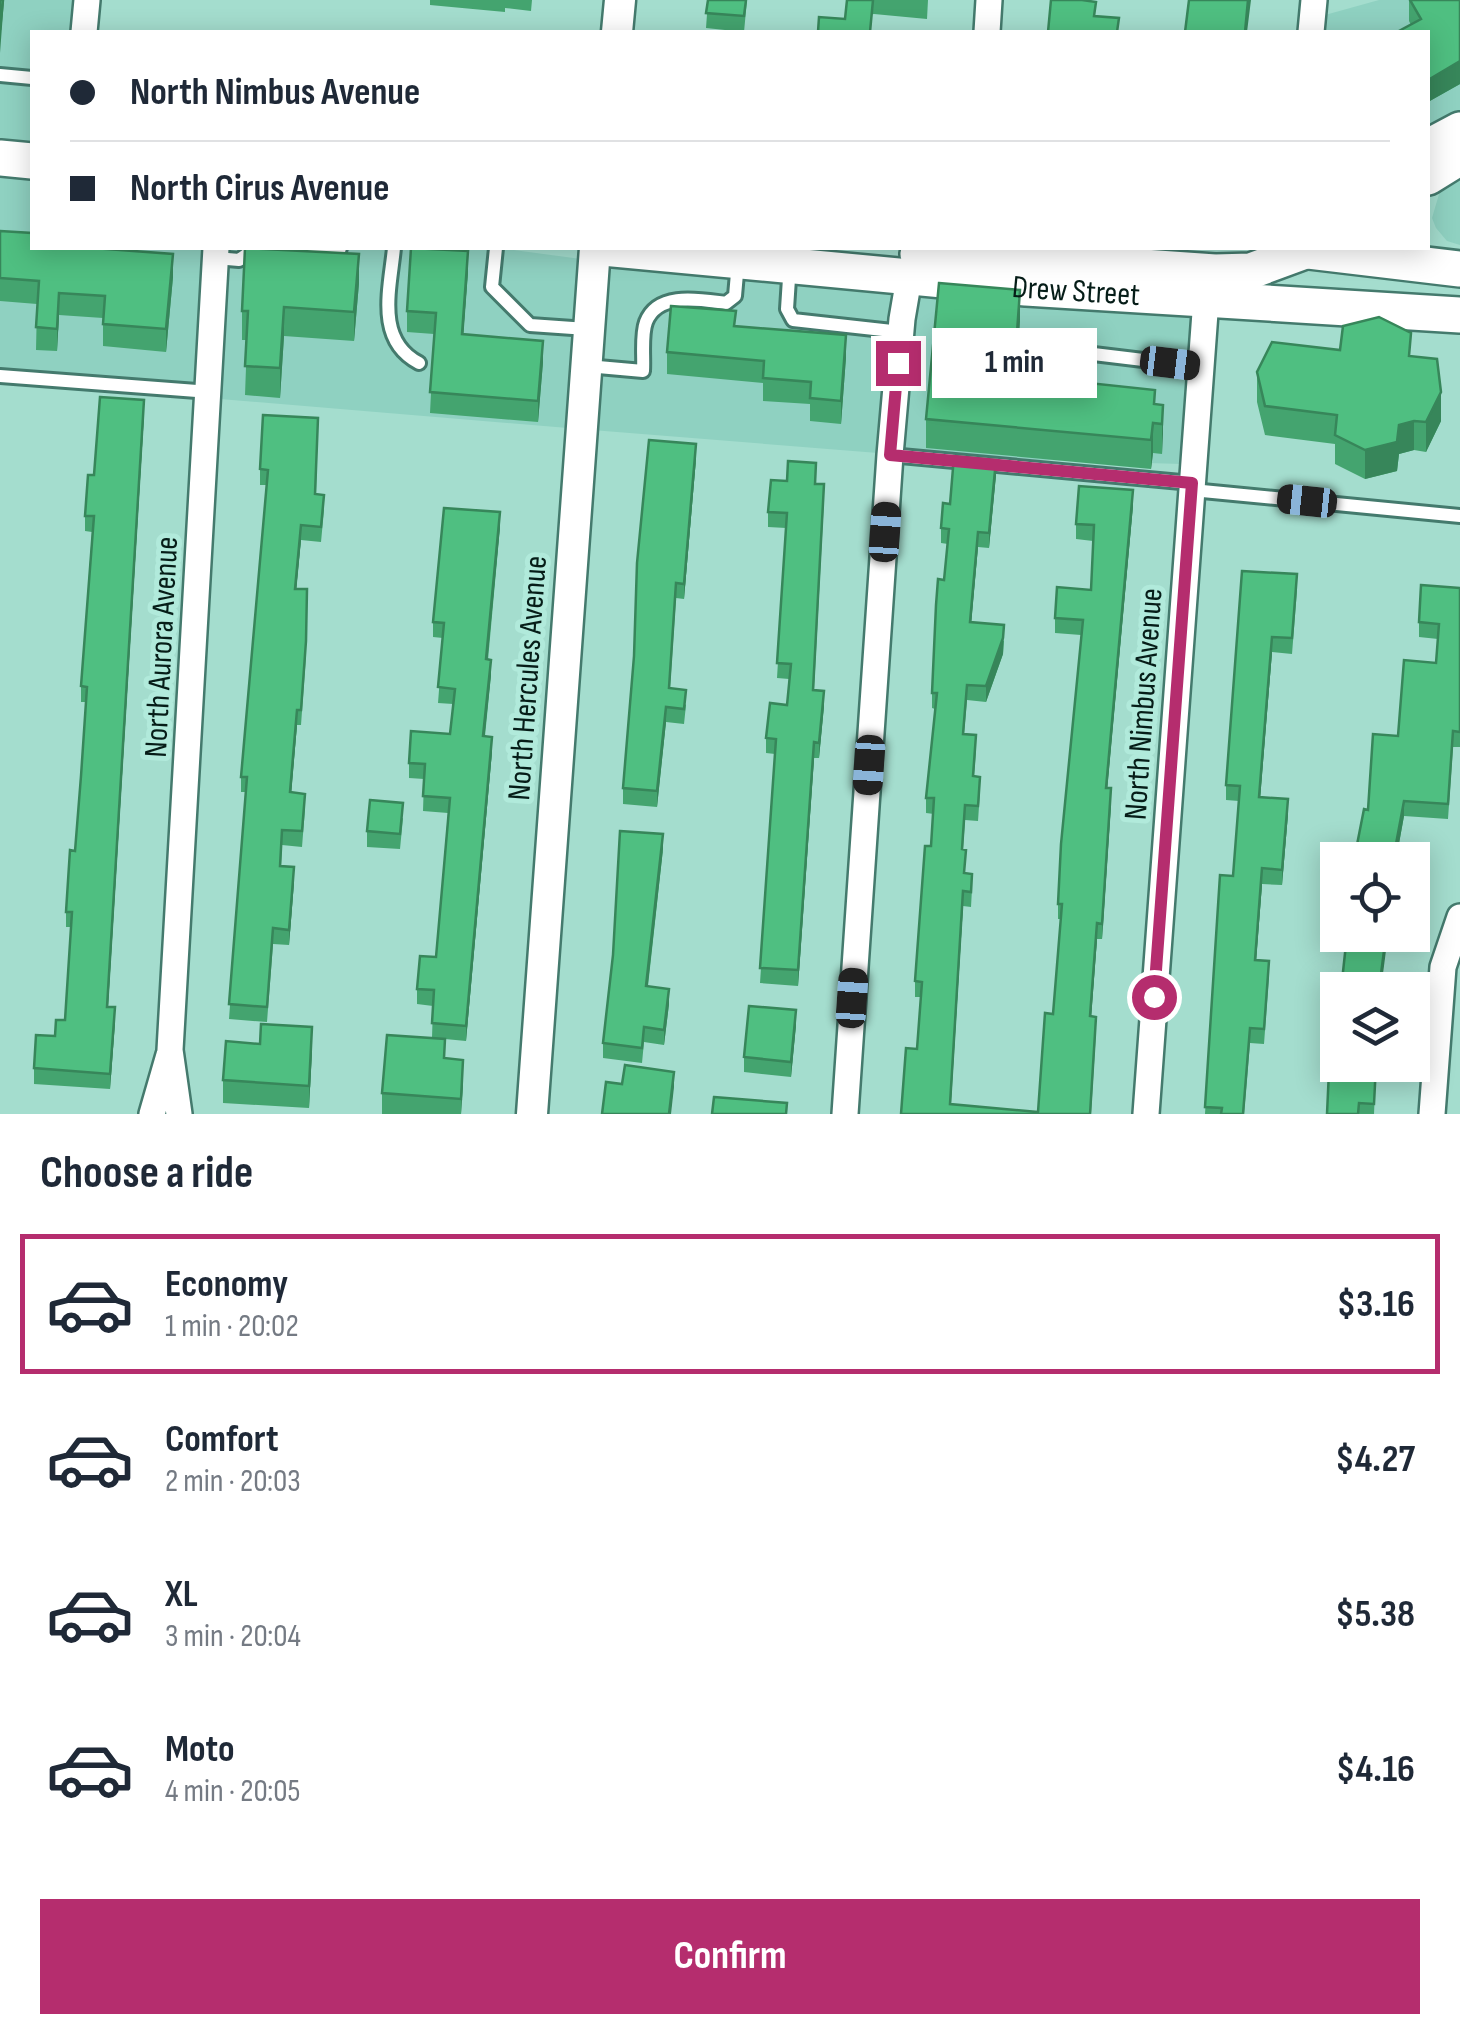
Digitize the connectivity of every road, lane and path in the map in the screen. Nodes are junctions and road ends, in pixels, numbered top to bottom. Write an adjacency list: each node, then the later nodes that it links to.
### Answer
1 (87, 0): 5 (street)
2 (620, 0): 6 (street)
3 (990, 0): 7 (street)
4 (1314, 0): 8 (street)
5 (92, 30)
6 (616, 30)
7 (987, 30)
8 (1311, 30)
9 (0, 75): 10 (lane)
10 (30, 78)
11 (1460, 130): 14 (main road)
12 (0, 158): 13 (main road)
13 (30, 161)
14 (1435, 169)
15 (1430, 240): 26 (main road)
16 (253, 250): 24 (lane)
17 (394, 250): 34 (lane)
18 (496, 250): 31 (lane)
19 (594, 250): 31 (street, North Hercules Avenue)
20 (621, 250): 25 (main road, Drew Street)
21 (852, 250): 27 (main road, Drew Street)
22 (1297, 250): 27 (main road, Drew Street)
23 (1307, 250): 28 (main road, Drew Street)
24 (216, 253): 38 (street, North Aurora Avenue)
25 (765, 255): 27 (main road, Drew Street); 32 (lane); 35 (lane)
26 (1460, 258)
27 (922, 260): 29 (main road, Drew Street); 32 (street)
28 (1460, 268)
29 (1206, 299): 30 (main road, Drew Street); 36 (street, North Nimbus Avenue)
30 (1460, 315)
31 (587, 328): 35 (street, North Hercules Avenue)
32 (900, 332): 39 (street)
33 (1077, 352): 36 (lane)
34 (418, 363)
35 (584, 366): 46 (street, North Hercules Avenue)
36 (1201, 367): 40 (street, North Nimbus Avenue)
37 (0, 376): 38 (lane)
38 (210, 392): 43 (street, North Aurora Avenue)
39 (890, 455): 40 (lane); 47 (street)
40 (1192, 487): 41 (lane); 48 (street, North Nimbus Avenue)
41 (1460, 516)
42 (1460, 917): 49 (street)
43 (170, 1050): 44 (street, North Aurora Avenue); 45 (street, North Aurora Avenue)
44 (152, 1114)
45 (180, 1114)
46 (532, 1114)
47 (844, 1114)
48 (1146, 1114)
49 (1432, 1114)

